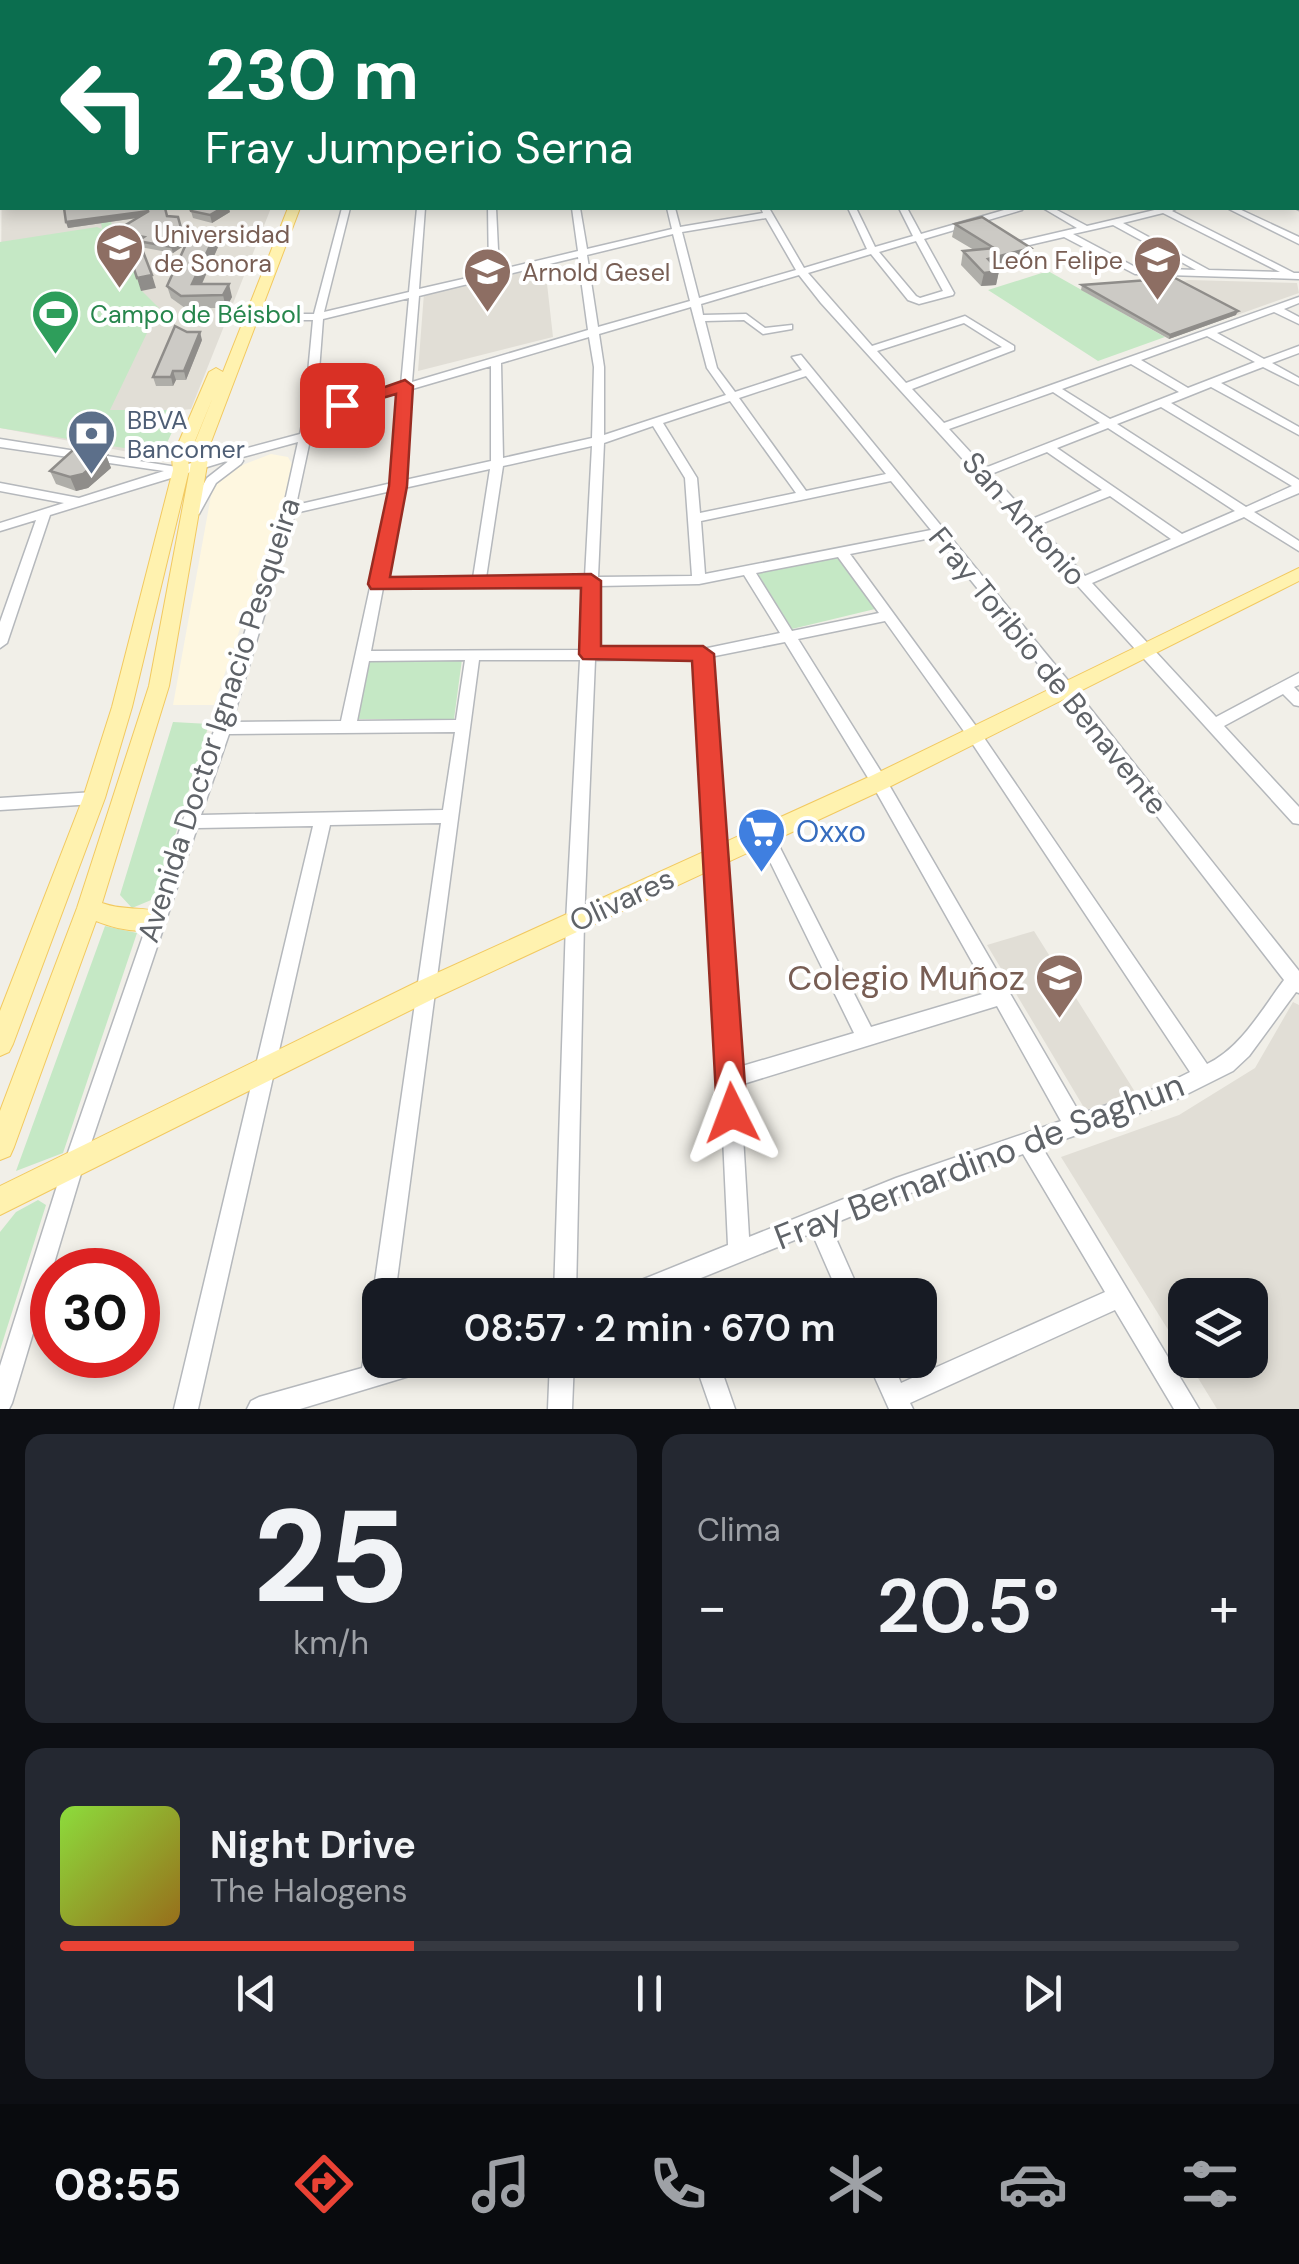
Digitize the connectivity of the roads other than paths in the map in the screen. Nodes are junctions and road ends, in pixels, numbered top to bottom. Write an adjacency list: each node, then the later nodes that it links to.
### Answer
1 (280, 210): 35 (main road)
2 (293, 210): 35 (main road)
3 (345, 210): 36 (street, Avenida Doctor Ignacio Pesqueira)
4 (420, 210): 31 (street)
5 (492, 210): 29 (street)
6 (576, 210): 26 (street)
7 (672, 210): 21 (street)
8 (853, 210): 25 (street)
9 (905, 210): 23 (street)
10 (1009, 210): 18 (street)
11 (1051, 210): 20 (street)
12 (1138, 210): 17 (street)
13 (1161, 210): 17 (street)
14 (1173, 210): 30 (street)
15 (1235, 210): 24 (street)
16 (766, 211): 21 (street); 27 (street, San Antonio)
17 (1146, 214): 19 (street)
18 (974, 217): 22 (street); 23 (street)
19 (1113, 221): 20 (street); 28 (street)
20 (1084, 228): 22 (street)
21 (677, 230): 26 (street); 33 (street)
22 (1064, 233): 28 (street)
23 (920, 237): 25 (street); 25 (street)
24 (1299, 241)
25 (872, 250): 27 (street)
26 (582, 252): 29 (street); 40 (street)
27 (801, 271): 33 (street); 42 (street, San Antonio)
28 (1209, 273): 30 (street)
29 (494, 274): 31 (street)
30 (1296, 276)
31 (415, 293): 36 (street); 51 (street)
32 (1299, 300): 34 (street)
33 (693, 302): 37 (street); 40 (street)
34 (1274, 308): 38 (street); 41 (street)
35 (245, 317): 36 (street); 64 (main road); 72 (main road)
36 (318, 317): 57 (street, Avenida Doctor Ignacio Pesqueira)
37 (698, 318): 39 (street); 55 (street)
38 (1299, 321)
39 (788, 327)
40 (593, 332): 45 (street); 63 (street)
41 (1207, 332): 46 (street); 47 (street)
42 (871, 350): 52 (street, San Antonio); 52 (street)
43 (1299, 350): 47 (street)
44 (796, 357): 48 (street, Fray Toribio de Benavente)
45 (496, 359): 51 (street); 71 (street)
46 (1132, 360): 53 (street); 54 (street)
47 (1265, 363): 49 (street); 50 (street)
48 (807, 372): 55 (street); 74 (street, Fray Toribio de Benavente)
49 (1299, 382)
50 (1214, 384): 54 (street); 61 (street)
51 (405, 386): 57 (street); 76 (street)
52 (906, 388): 60 (street, San Antonio)
53 (1054, 388): 59 (street); 60 (street)
54 (1188, 393): 56 (street)
55 (732, 398): 58 (street); 80 (street)
56 (1164, 404): 59 (street); 77 (street)
57 (310, 415): 62 (street, Avenida Doctor Ignacio Pesqueira)
58 (656, 422): 63 (street); 85 (street)
59 (1108, 424): 66 (street); 83 (street)
60 (942, 428): 73 (street, San Antonio)
61 (1299, 432)
62 (306, 436): 67 (street); 69 (street, Avenida Doctor Ignacio Pesqueira)
63 (597, 441): 71 (street); 96 (street)
64 (203, 442): 68 (street); 72 (main road)
65 (0, 443): 70 (street)
66 (1048, 447): 73 (street); 78 (street)
67 (259, 451): 68 (street); 69 (street)
68 (244, 455): 72 (street); 86 (street)
69 (299, 462): 82 (street, Avenida Doctor Ignacio Pesqueira)
70 (118, 463): 72 (street); 79 (street)
71 (497, 464): 76 (street); 97 (street)
72 (190, 468): 79 (street); 86 (main road); 118 (main road)
73 (982, 472): 87 (street, San Antonio)
74 (891, 477): 80 (street); 89 (street, Fray Toribio de Benavente)
75 (0, 486): 81 (street)
76 (398, 486): 82 (street); 99 (street)
77 (1299, 486): 83 (street)
78 (1110, 491): 87 (street); 90 (street)
79 (115, 492): 81 (street)
80 (803, 495): 85 (street)
81 (81, 502): 84 (street)
82 (289, 510): 115 (street, Avenida Doctor Ignacio Pesqueira)
83 (1245, 512): 90 (street); 91 (street)
84 (44, 514): 88 (street); 102 (street)
85 (696, 518): 95 (street)
86 (190, 524): 126 (main road)
87 (1028, 525): 98 (street, San Antonio)
88 (0, 527)
89 (937, 533): 92 (street); 110 (street, Fray Toribio de Benavente)
90 (1180, 539): 98 (street)
91 (1299, 547)
92 (841, 551): 93 (street); 100 (street)
93 (748, 571): 95 (street); 101 (street)
94 (1299, 574): 103 (main road, Olivares)
95 (698, 580): 96 (street)
96 (591, 581): 97 (street); 105 (street)
97 (479, 582): 99 (street)
98 (1081, 582): 103 (street, San Antonio)
99 (378, 584): 107 (street)
100 (888, 616): 101 (street); 116 (street)
101 (787, 638): 106 (street); 117 (street)
102 (0, 643)
103 (1144, 650): 110 (main road, Olivares); 114 (street, San Antonio)
104 (473, 654): 105 (street); 107 (street); 113 (street)
105 (590, 654): 106 (street); 128 (street)
106 (703, 654): 125 (street)
107 (362, 656): 112 (street)
108 (1299, 678): 109 (street)
109 (1284, 686): 111 (street); 114 (street)
110 (1065, 687): 116 (main road, Olivares); 129 (street, Fray Toribio de Benavente)
111 (1299, 702)
112 (348, 726): 113 (street); 115 (street)
113 (463, 726): 120 (street)
114 (1212, 726): 121 (street, San Antonio)
115 (223, 728): 123 (street, Avenida Doctor Ignacio Pesqueira)
116 (973, 734): 117 (main road, Olivares); 135 (street)
117 (879, 782): 124 (main road, Olivares); 131 (street)
118 (94, 798): 119 (street); 133 (main road)
119 (0, 804)
120 (449, 816): 122 (street); 130 (street)
121 (1299, 818)
122 (323, 819): 123 (street); 134 (street)
123 (191, 822): 127 (street, Avenida Doctor Ignacio Pesqueira)
124 (765, 835): 125 (main road, Olivares); 132 (street)
125 (718, 856): 128 (main road, Olivares); 136 (street)
126 (89, 908): 127 (main road); 139 (main road)
127 (155, 920): 140 (street, Avenida Doctor Ignacio Pesqueira)
128 (575, 922): 130 (main road, Olivares); 145 (street)
129 (1296, 984): 135 (street, Fray Bernardino de Saghun)
130 (426, 990): 134 (main road, Olivares); 144 (street)
131 (1000, 997): 132 (street); 137 (street)
132 (866, 1038): 136 (street)
133 (0, 1044)
134 (263, 1072): 140 (main road, Olivares); 155 (street)
135 (1204, 1076): 137 (street, Fray Bernardino de Saghun)
136 (730, 1078): 143 (street)
137 (1076, 1127): 138 (street, Fray Bernardino de Saghun)
138 (1028, 1144): 142 (street, Fray Bernardino de Saghun); 148 (street)
139 (0, 1146)
140 (73, 1167): 141 (main road, Olivares); 153 (street, Avenida Doctor Ignacio Pesqueira)
141 (0, 1201)
142 (817, 1220): 143 (street, Fray Bernardino de Saghun); 147 (street)
143 (739, 1252): 146 (street, Fray Bernardino de Saghun)
144 (386, 1278)
145 (565, 1278)
146 (694, 1278)
147 (843, 1278)
148 (1120, 1296): 154 (street); 159 (street)
149 (365, 1378): 156 (street)
150 (561, 1378): 157 (street)
151 (712, 1378): 158 (street)
152 (887, 1378): 154 (street)
153 (0, 1403)
154 (898, 1403)
155 (186, 1409)
156 (259, 1409)
157 (560, 1409)
158 (723, 1409)
159 (1188, 1409)

